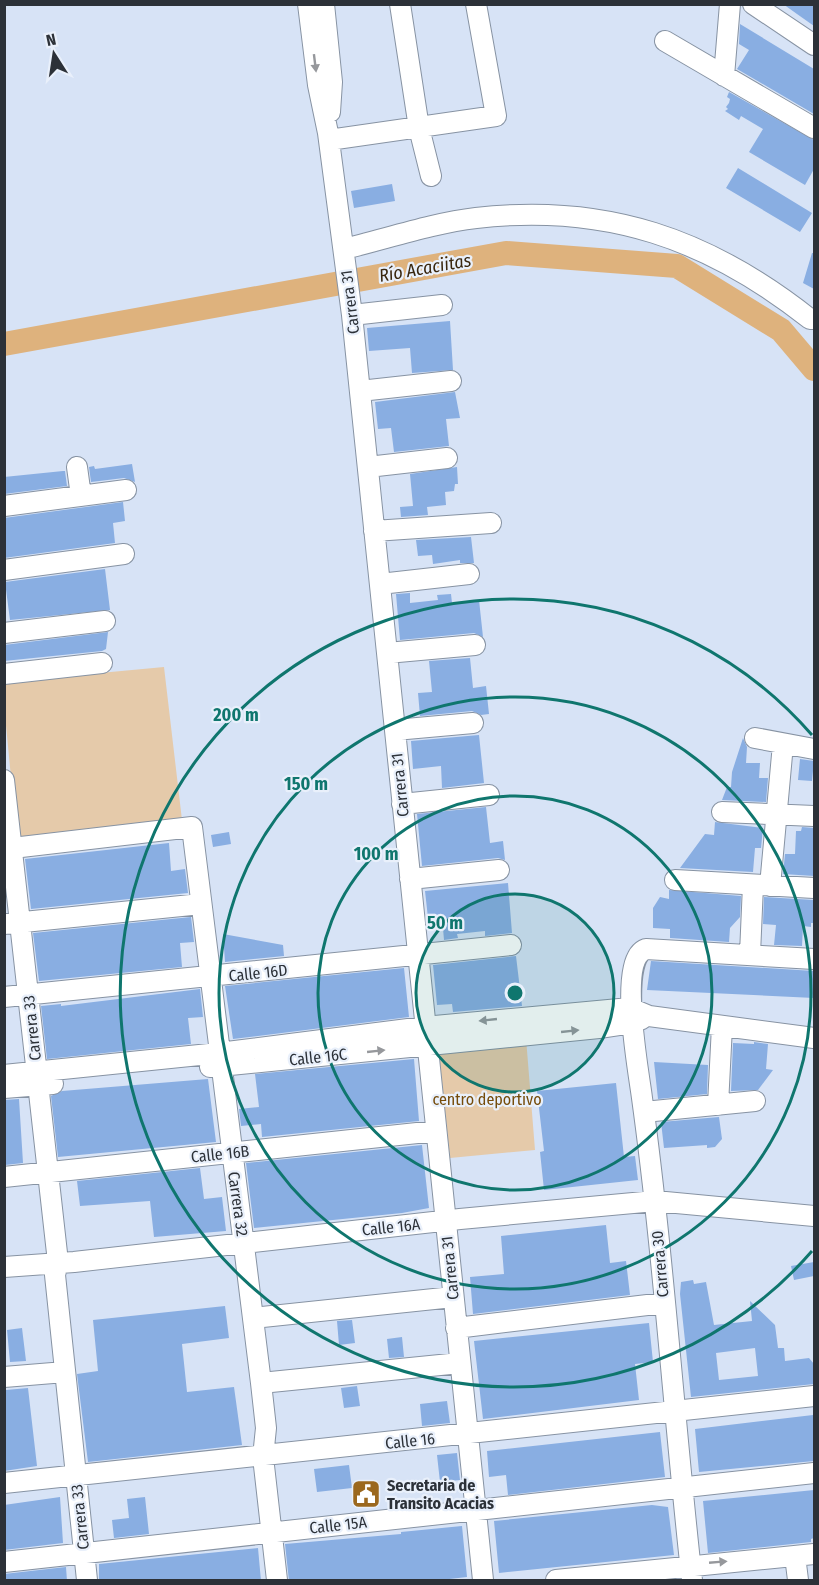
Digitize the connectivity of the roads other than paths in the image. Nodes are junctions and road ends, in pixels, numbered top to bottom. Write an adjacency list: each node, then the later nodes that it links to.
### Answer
1 (308, 4): 13 (street, Carrera 31, one-way to 13)
2 (324, 4): 13 (street, Carrera 31)
3 (400, 4): 11 (street)
4 (476, 4): 11 (street)
5 (730, 4): 10 (street)
6 (753, 4): 7 (street)
7 (778, 11): 9 (street)
8 (665, 41): 10 (street)
9 (814, 45)
10 (724, 76): 12 (street)
11 (419, 128): 13 (street); 14 (street)
12 (814, 128)
13 (329, 136): 15 (street, Carrera 31)
14 (431, 176)
15 (344, 252): 17 (street, Carrera 31); 18 (street)
16 (442, 305): 17 (street)
17 (351, 309): 20 (street, Carrera 31)
18 (814, 319)
19 (451, 381): 20 (street)
20 (360, 391): 23 (street, Carrera 31)
21 (447, 458): 23 (street)
22 (77, 467): 25 (street)
23 (368, 467): 28 (street, Carrera 31)
24 (126, 490): 25 (street)
25 (81, 496): 26 (street)
26 (4, 506)
27 (491, 523): 28 (street)
28 (374, 531): 32 (street, Carrera 31)
29 (124, 554): 30 (street)
30 (4, 570)
31 (469, 574): 32 (street)
32 (380, 584): 36 (street, Carrera 31)
33 (105, 621): 34 (street)
34 (4, 633)
35 (475, 645): 36 (street)
36 (387, 653): 40 (street, Carrera 31)
37 (102, 663): 38 (street)
38 (4, 674)
39 (473, 723): 40 (street)
40 (394, 730): 46 (street, Carrera 31)
41 (756, 738): 42 (street)
42 (783, 744): 43 (street); 48 (street)
43 (814, 749)
44 (4, 780): 50 (street, Carrera 33)
45 (489, 795): 46 (street)
46 (402, 804): 52 (street, Carrera 31)
47 (722, 812): 48 (street)
48 (776, 814): 49 (street); 55 (street)
49 (814, 816)
50 (8, 848): 57 (street, Carrera 32); 58 (street, Carrera 33)
51 (499, 870): 52 (street)
52 (410, 879): 61 (street, Carrera 31)
53 (675, 880): 55 (street)
54 (4, 882): 58 (street, Carrera 33)
55 (762, 885): 56 (street); 60 (street)
56 (814, 888)
57 (201, 904): 58 (street); 63 (street, Carrera 32)
58 (11, 923): 64 (street, Carrera 33)
59 (511, 945): 61 (street, Calle 16D)
60 (750, 954): 62 (street); 65 (street, Carrera 30)
61 (418, 956): 63 (street, Calle 16D); 67 (street, Carrera 31)
62 (814, 959)
63 (210, 978): 64 (street, Calle 16D); 69 (street, Carrera 32)
64 (16, 996): 71 (street, Carrera 33)
65 (637, 1016): 66 (street, Calle 16C); 67 (street, Calle 16C); 75 (street, Carrera 30)
66 (722, 1026): 68 (street, Calle 16C); 74 (street)
67 (426, 1036): 69 (street, Calle 16C); 76 (street, Carrera 31)
68 (814, 1038)
69 (220, 1060): 71 (street, Calle 16C); 77 (street, Carrera 32)
70 (4, 1075): 71 (street, Calle 16C)
71 (32, 1079): 72 (street, Calle 16C); 78 (street, Carrera 33)
72 (4, 1089)
73 (755, 1101): 74 (street)
74 (718, 1105): 75 (street)
75 (644, 1112): 80 (street, Carrera 30)
76 (436, 1131): 77 (street, Calle 16B); 82 (street, Carrera 31)
77 (231, 1153): 78 (street, Calle 16B); 83 (street, Carrera 32)
78 (41, 1173): 79 (street, Calle 16B); 85 (street, Carrera 33)
79 (4, 1177)
80 (655, 1201): 81 (street, Calle 16A); 82 (street, Calle 16A); 87 (street, Carrera 30)
81 (814, 1216)
82 (445, 1221): 83 (street, Calle 16A); 86 (street, Carrera 31)
83 (243, 1243): 85 (street, Calle 16A); 88 (street, Carrera 32)
84 (4, 1267): 85 (street, Calle 16A)
85 (53, 1267): 91 (street, Carrera 33)
86 (453, 1297): 88 (street); 89 (street, Carrera 31)
87 (664, 1303): 89 (street); 95 (street, Carrera 30)
88 (253, 1318): 93 (street, Carrera 32)
89 (456, 1328): 90 (street, Carrera 31)
90 (460, 1364): 93 (street); 96 (street, Carrera 31)
91 (65, 1372): 92 (street); 99 (street, Carrera 33)
92 (4, 1377)
93 (261, 1383): 97 (street, Carrera 32)
94 (814, 1396): 95 (street, Calle 16)
95 (674, 1410): 96 (street, Calle 16); 101 (street, Carrera 30)
96 (468, 1435): 97 (street, Calle 16); 102 (street, Carrera 31)
97 (263, 1457): 99 (street, Calle 16); 103 (street, Carrera 32)
98 (814, 1473): 101 (street, Calle 15A)
99 (76, 1476): 100 (street, Calle 16); 104 (street, Carrera 33)
100 (4, 1483)
101 (682, 1487): 102 (street, Calle 15A); 107 (street, Carrera 30)
102 (475, 1511): 103 (street, Calle 15A); 110 (street, Carrera 31)
103 (271, 1532): 104 (street, Calle 15A); 109 (street, Carrera 32)
104 (84, 1553): 106 (street, Calle 15A); 108 (street, Carrera 33)
105 (805, 1555): 107 (street, one-way to 105); 112 (street)
106 (4, 1562)
107 (691, 1573): 111 (street)
108 (87, 1581)
109 (277, 1581)
110 (483, 1581)
111 (556, 1581)
112 (798, 1581)

